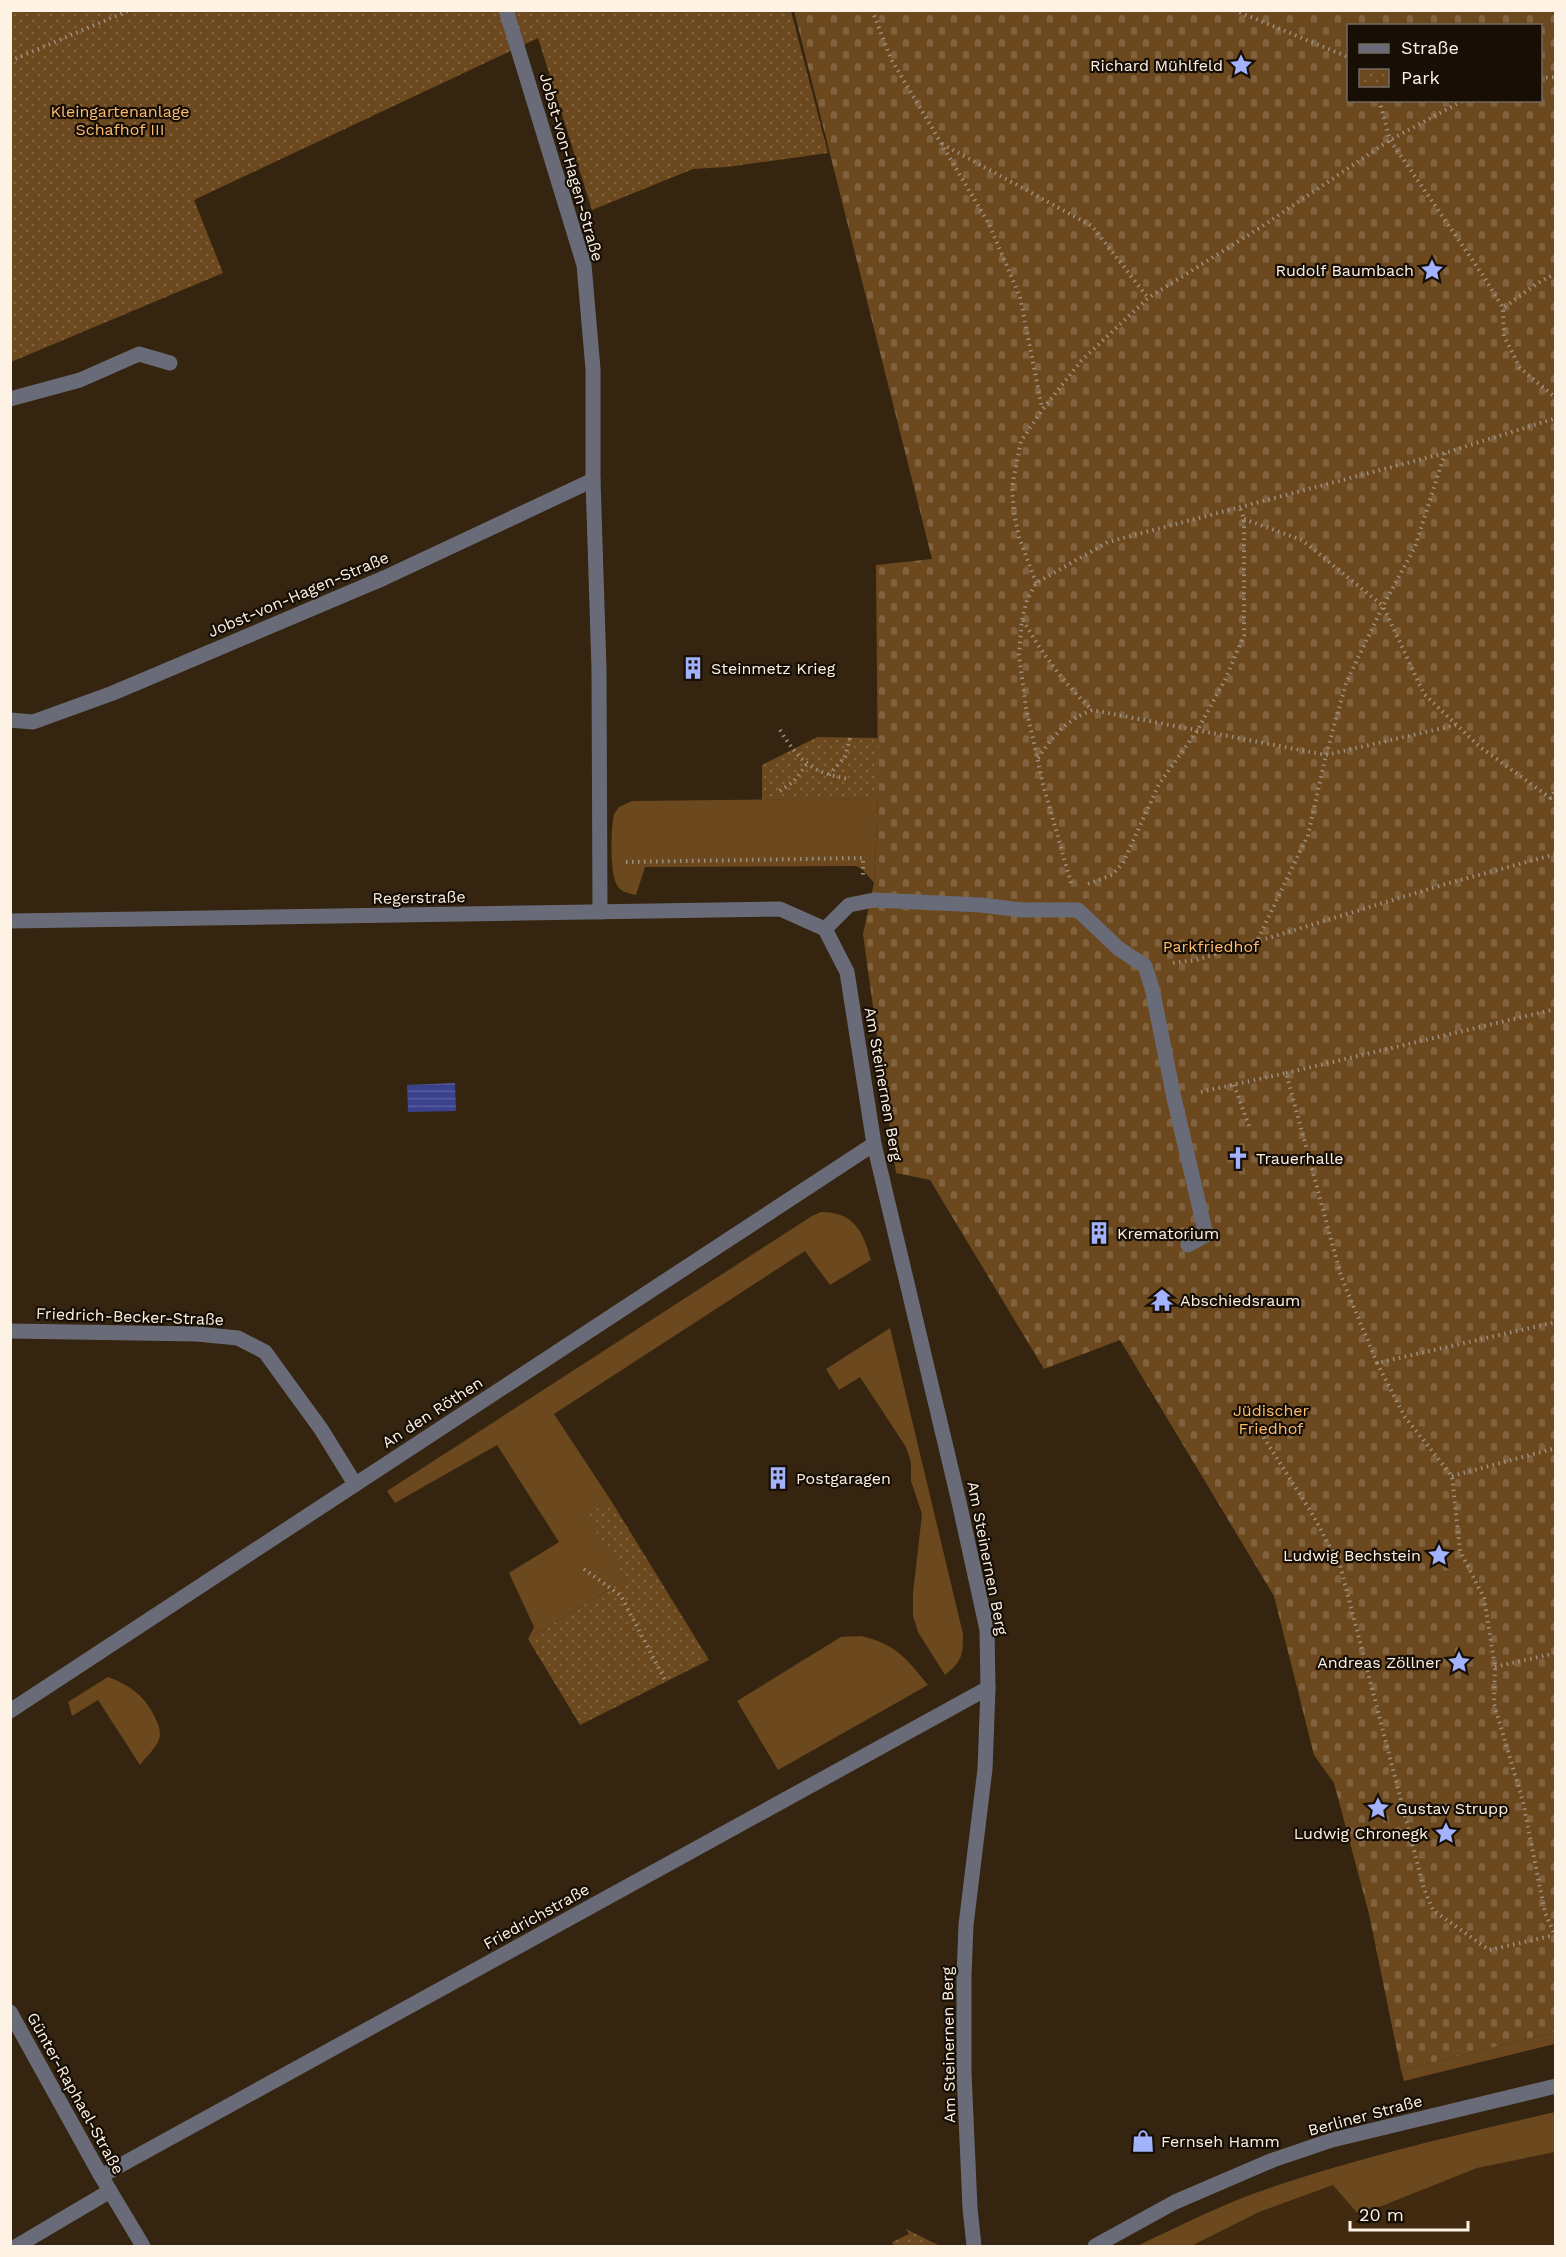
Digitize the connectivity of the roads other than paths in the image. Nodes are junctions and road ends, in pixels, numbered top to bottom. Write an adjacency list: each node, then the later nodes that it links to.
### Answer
1 (506, 10): 4 (street, Jobst-von-Hagen-Straße)
2 (170, 363): 3 (street)
3 (10, 399)
4 (593, 480): 5 (street, Jobst-von-Hagen-Straße); 6 (street, Jobst-von-Hagen-Straße)
5 (10, 720)
6 (600, 912): 7 (street, Regerstraße); 8 (street, Regerstraße)
7 (10, 921)
8 (825, 929): 9 (street, Am Steinernen Berg); 10 (street)
9 (874, 1144): 12 (street, An den Röthen); 13 (street, Am Steinernen Berg)
10 (1188, 1245)
11 (10, 1331): 12 (street, Friedrich-Becker-Straße)
12 (355, 1484): 14 (street, An den Röthen)
13 (988, 1688): 17 (street, Friedrichstraße); 21 (street, Am Steinernen Berg)
14 (10, 1711)
15 (10, 2012): 17 (street, Günter-Raphael-Straße)
16 (1556, 2086): 22 (street, Berliner Straße)
17 (101, 2176): 18 (street, Günter-Raphael-Straße)
18 (110, 2191): 19 (street, Günter-Raphael-Straße); 20 (street, Günter-Raphael-Straße)
19 (17, 2247)
20 (143, 2247)
21 (974, 2247)
22 (1095, 2247)

